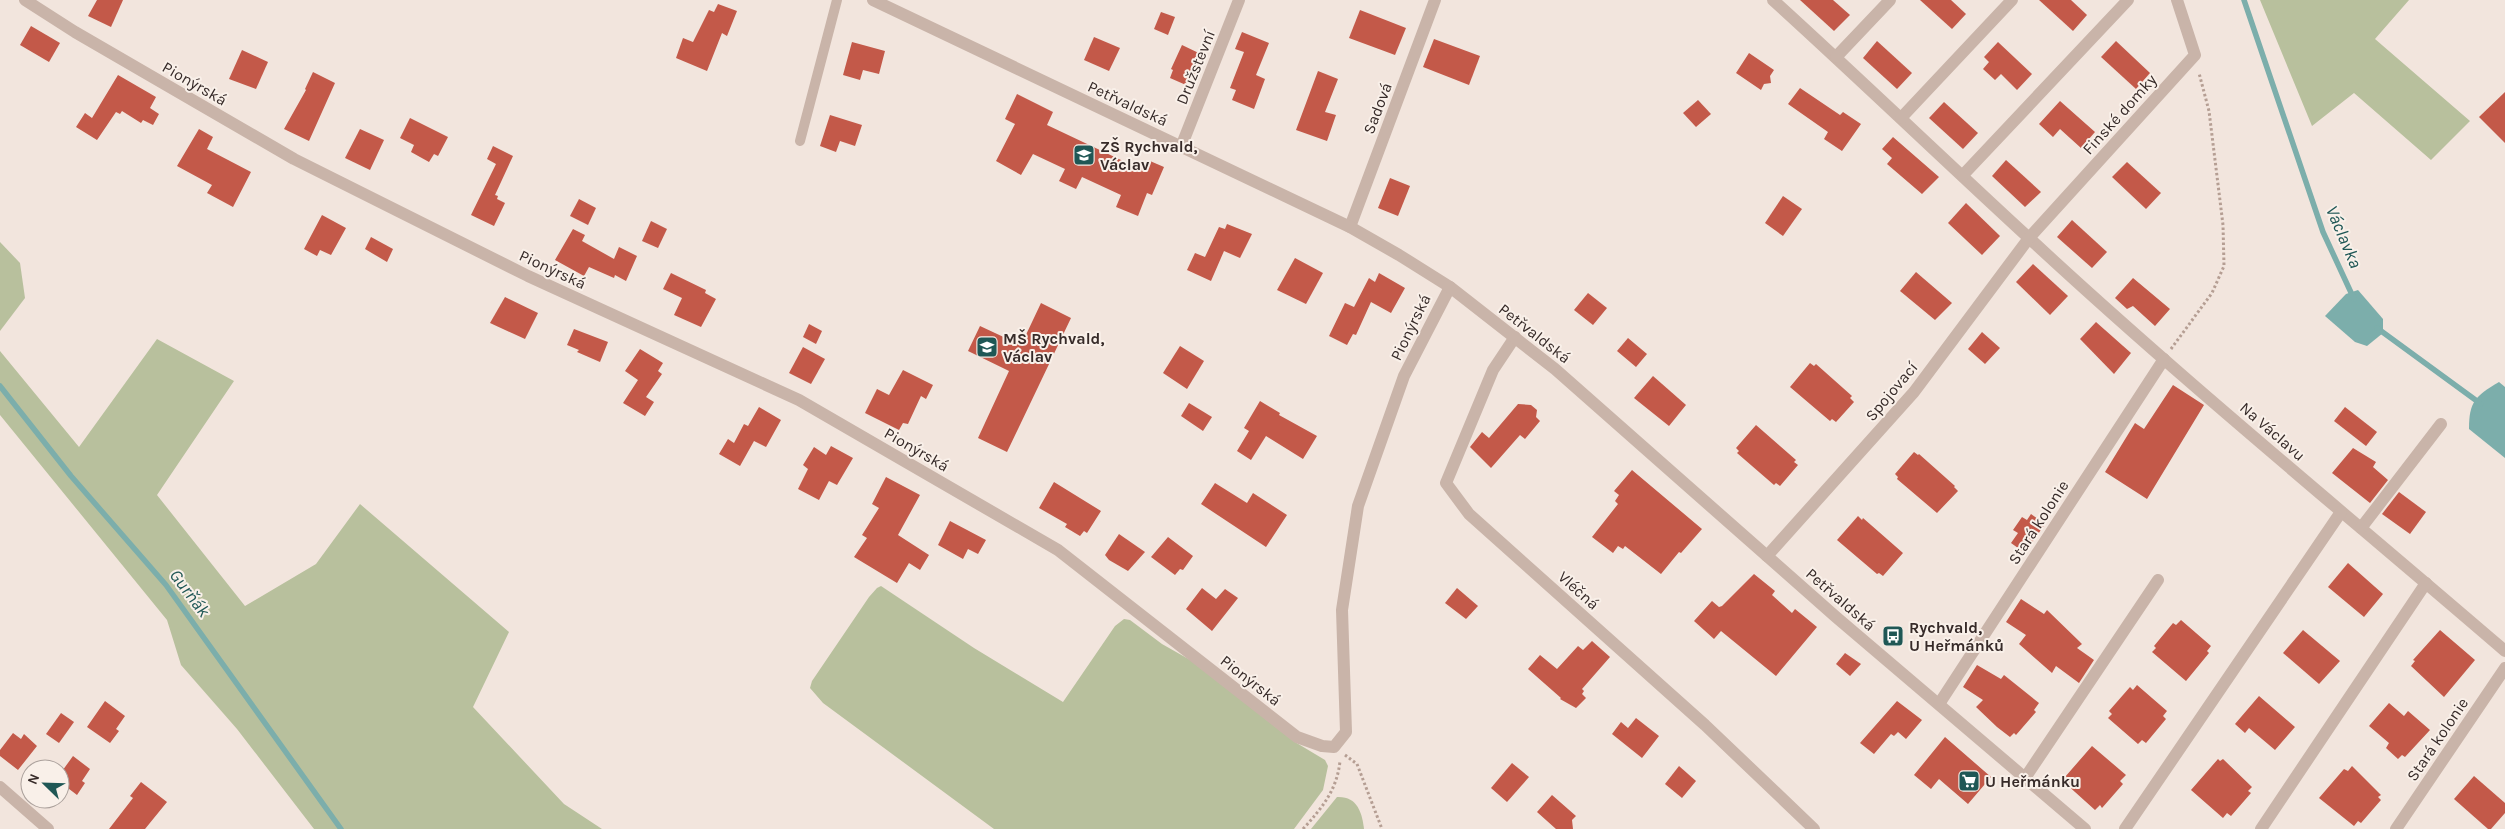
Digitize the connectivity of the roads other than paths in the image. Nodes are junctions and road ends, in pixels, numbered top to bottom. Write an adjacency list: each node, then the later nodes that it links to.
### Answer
1 (25, 0): 18 (street, Pionýrská)
2 (837, 0): 13 (lane)
3 (873, 0): 14 (street, Petřvaldská)
4 (1239, 0): 14 (street, Družstevní)
5 (1435, 0): 16 (street, Sadová)
6 (1773, 0): 11 (street)
7 (1890, 0): 11 (street)
8 (2012, 0): 12 (street)
9 (2128, 0): 15 (street)
10 (2177, 0): 17 (street, Finské domky)
11 (1836, 57): 12 (street)
12 (1901, 118): 15 (street)
13 (800, 142)
14 (1181, 147): 16 (street, Petřvaldská)
15 (1963, 175): 17 (street)
16 (1350, 227): 18 (street, Petřvaldská)
17 (2028, 238): 20 (street); 24 (street, Spojovací)
18 (1450, 287): 19 (street, Petřvaldská)
19 (1514, 337): 24 (street, Petřvaldská); 33 (street, Vléčná)
20 (2164, 359): 22 (street, Na Václavu); 29 (street, Stará kolonie)
21 (2441, 424): 23 (street)
22 (2341, 512): 23 (street, Na Václavu); 35 (street)
23 (2361, 528): 26 (street, Na Václavu)
24 (1767, 556): 29 (street, Petřvaldská)
25 (2158, 580): 30 (street)
26 (2426, 583): 27 (street, Na Václavu); 36 (street)
27 (2505, 651)
28 (2505, 668): 37 (street, Stará kolonie)
29 (1939, 704): 30 (street, Petřvaldská)
30 (2025, 778): 34 (street, Petřvaldská)
31 (0, 788): 32 (street)
32 (48, 829)
33 (1814, 829)
34 (2085, 829)
35 (2125, 829)
36 (2261, 829)
37 (2396, 829)

